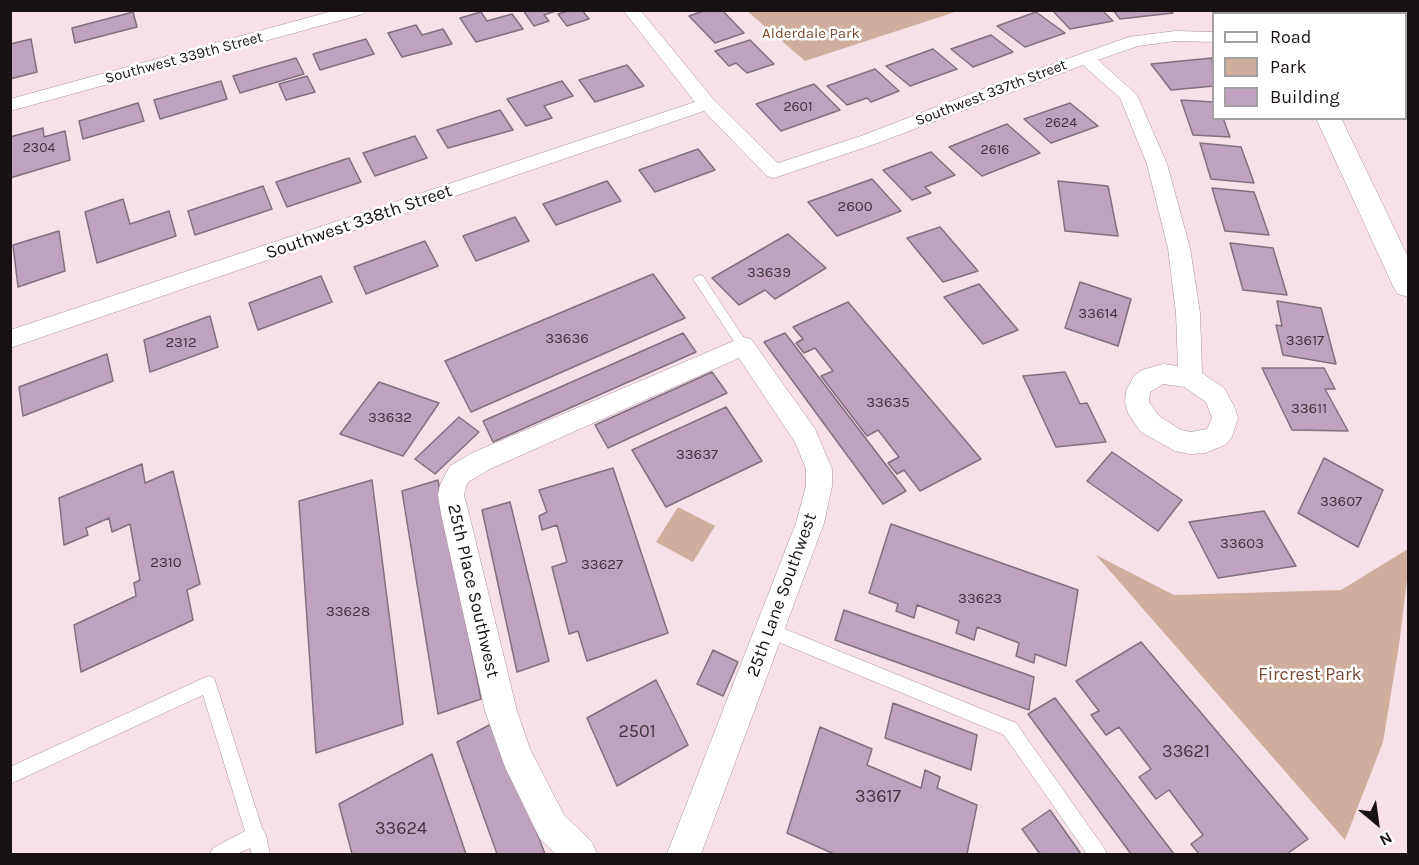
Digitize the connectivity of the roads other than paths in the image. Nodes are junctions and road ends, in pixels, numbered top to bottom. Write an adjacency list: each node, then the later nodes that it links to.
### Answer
1 (357, 10): 6 (street, Southwest 339th Street)
2 (631, 10): 5 (street)
3 (1212, 37): 4 (street, Southwest 337th Street)
4 (1085, 58): 5 (street, Southwest 337th Street); 12 (street)
5 (707, 104): 10 (street, Southwest 338th Street)
6 (10, 105)
7 (1329, 120): 9 (main road)
8 (699, 279): 11 (lane)
9 (1408, 286)
10 (10, 339)
11 (743, 346): 13 (street, 25th Lane Southwest); 18 (street, 25th Place Southwest)
12 (1190, 378)
13 (770, 631): 19 (street, 25th Lane Southwest); 20 (lane)
14 (10, 776): 15 (lane)
15 (257, 835): 16 (lane); 17 (lane)
16 (219, 855)
17 (261, 855)
18 (580, 855)
19 (684, 855)
20 (1098, 855)

